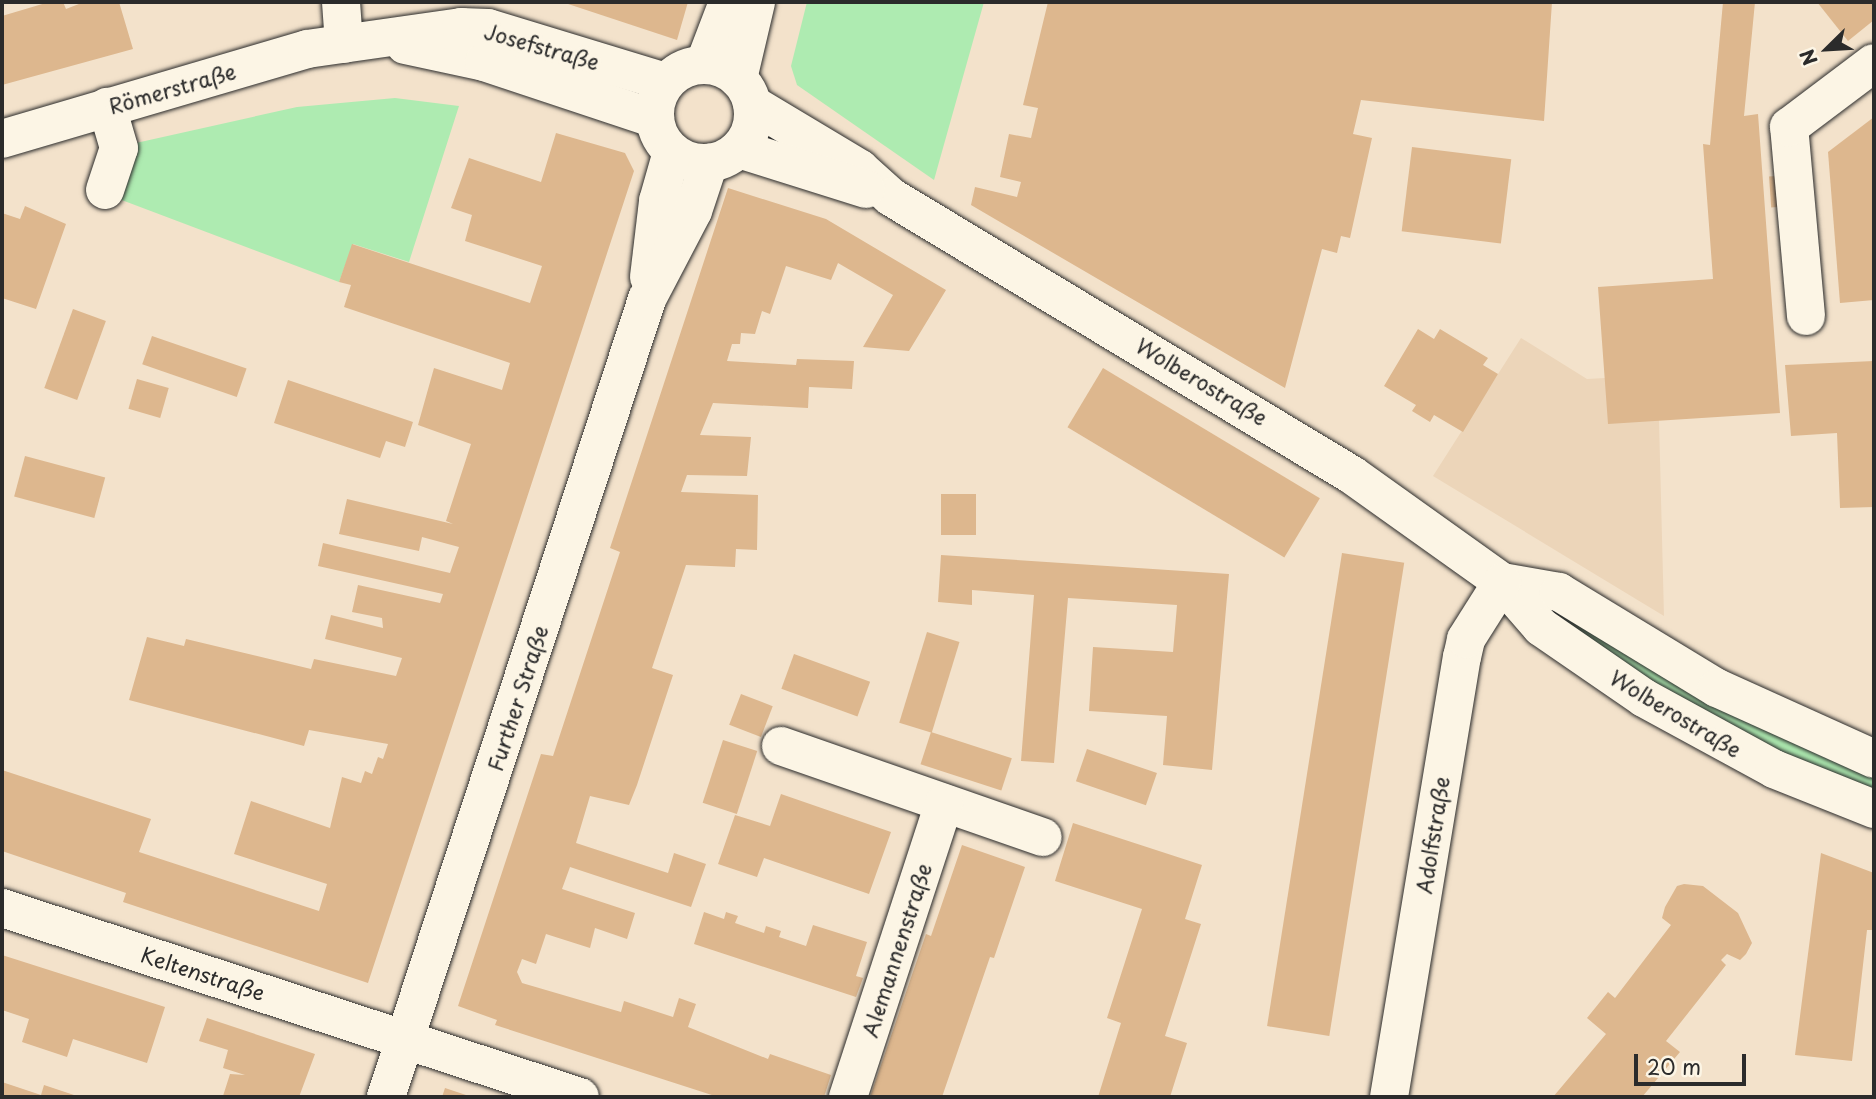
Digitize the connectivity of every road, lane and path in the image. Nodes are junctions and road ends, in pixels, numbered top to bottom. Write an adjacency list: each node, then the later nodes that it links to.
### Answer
1 (341, 2): 4 (street)
2 (728, 2): 7 (street, Further Straße)
3 (756, 2): 7 (street, Further Straße)
4 (360, 42): 6 (street, Josefstraße); 8 (street, Römerstraße); 9 (street, Josefstraße)
5 (1874, 63): 15 (street)
6 (666, 82): 7 (street); 9 (street, Further Straße)
7 (731, 82): 11 (street, Further Straße); 13 (street, Wolberostraße)
8 (107, 107): 10 (street, Römerstraße); 12 (street)
9 (664, 135): 11 (street); 14 (street, Further Straße)
10 (2, 139)
11 (724, 156): 13 (street, Wolberostraße); 14 (street, Further Straße)
12 (105, 190)
13 (891, 197): 16 (street, Wolberostraße)
14 (647, 299): 23 (street, Further Straße)
15 (1806, 316)
16 (1502, 582): 18 (street, Wolberostraße); 20 (street, Wolberostraße); 27 (street, Adolfstraße)
17 (780, 746): 19 (street)
18 (1874, 759)
19 (944, 803): 21 (street); 26 (street, Alemannenstraße)
20 (1874, 809)
21 (1043, 837)
22 (2, 908): 23 (street, Keltenstraße)
23 (405, 1039): 24 (street, Further Straße); 25 (street)
24 (386, 1097)
25 (580, 1097)
26 (848, 1097)
27 (1389, 1097)

